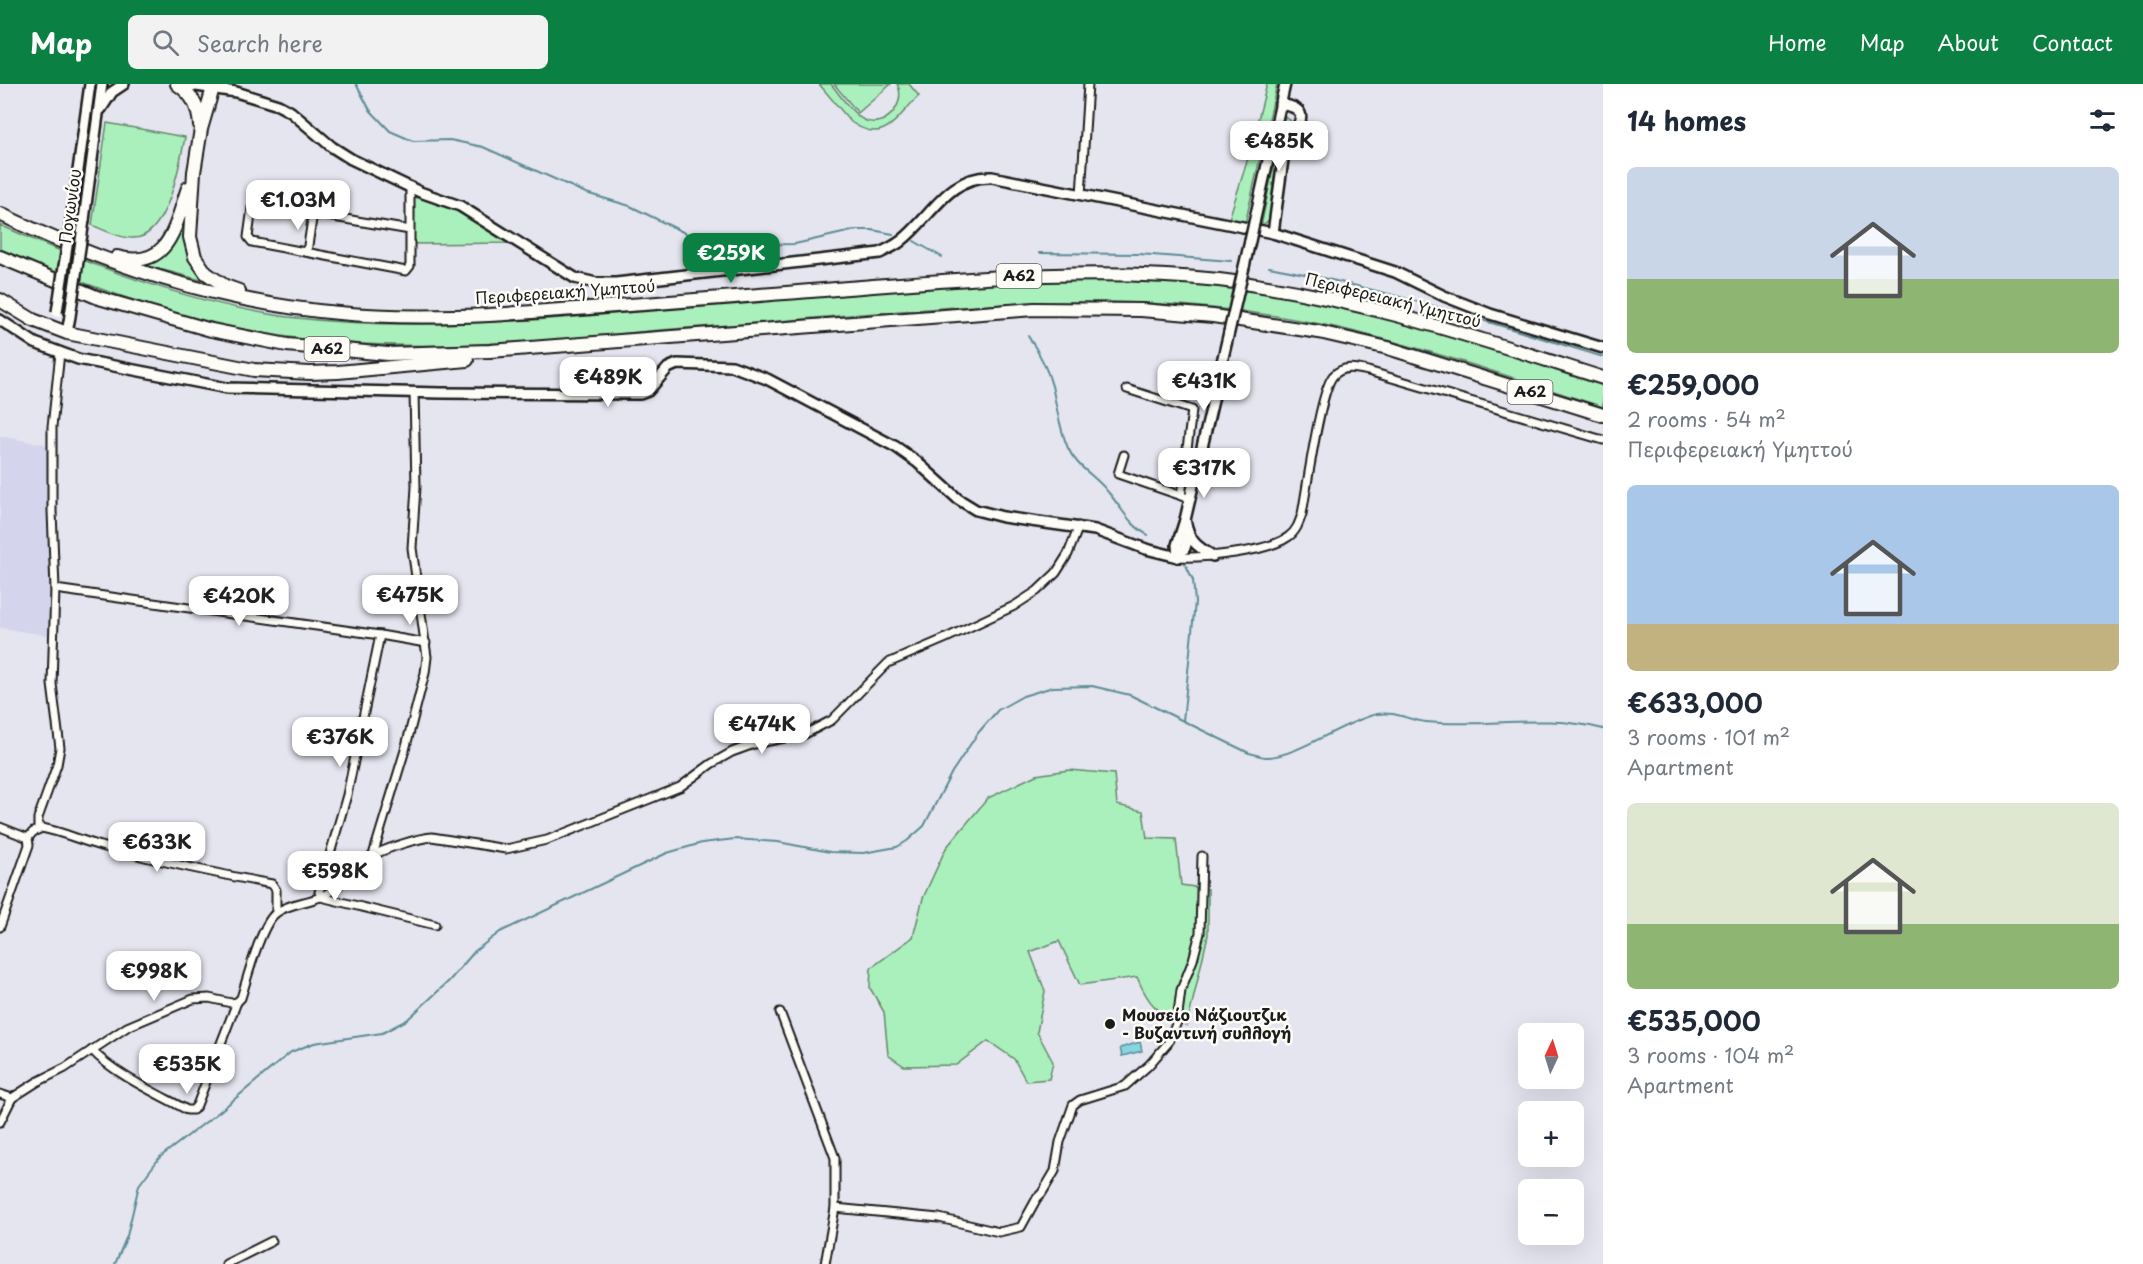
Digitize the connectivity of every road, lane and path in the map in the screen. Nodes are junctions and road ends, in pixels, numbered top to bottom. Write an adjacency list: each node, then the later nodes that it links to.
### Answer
1 (90, 84): 25 (street, Πογωνίου, bridge)
2 (102, 84): 10 (street, Πογωνίου)
3 (124, 84): 10 (street)
4 (177, 84): 11 (highway)
5 (183, 84): 8 (street)
6 (1088, 84): 14 (street)
7 (1285, 84): 9 (street)
8 (210, 88): 11 (highway); 13 (street)
9 (1280, 104): 18 (street); 36 (street, bridge)
10 (98, 116): 26 (street, Πογωνίου, bridge)
11 (200, 123): 12 (highway)
12 (194, 172): 19 (highway); 23 (highway)
13 (410, 186): 14 (street); 17 (street)
14 (1082, 195): 18 (street)
15 (313, 213): 17 (street); 20 (street); 20 (street)
16 (0, 214): 19 (highway, Περιφερειακή Υμηττού / Α62)
17 (410, 230): 20 (street)
18 (1273, 233): 28 (street)
19 (78, 248): 23 (highway, Περιφερειακή Υμηττού / Α62)
20 (307, 252)
21 (0, 257): 27 (highway, Α62)
22 (0, 300): 25 (highway)
23 (282, 306): 30 (highway, Περιφερειακή Υμηττού / Α62)
24 (0, 320): 29 (street)
25 (55, 329): 26 (highway)
26 (67, 333): 27 (highway)
27 (560, 346): 33 (highway, Α62)
28 (1603, 348)
29 (60, 353): 32 (street); 42 (street)
30 (1603, 378)
31 (1127, 389): 36 (street)
32 (414, 392): 37 (street); 44 (street)
33 (1603, 415)
34 (1603, 440): 40 (street)
35 (1124, 455): 36 (street)
36 (1185, 497): 38 (street)
37 (1079, 526): 39 (street); 48 (street)
38 (1184, 534): 39 (street); 40 (street); 41 (street)
39 (1154, 552): 41 (street)
40 (1213, 556): 41 (street)
41 (1178, 557)
42 (55, 589): 43 (street); 46 (street)
43 (380, 635): 44 (street); 50 (street)
44 (426, 643): 48 (street)
45 (0, 827): 47 (street)
46 (38, 829): 47 (street); 51 (street)
47 (28, 838): 53 (street)
48 (373, 855): 50 (street)
49 (1202, 856): 60 (street)
50 (321, 897): 51 (street); 52 (street)
51 (276, 912): 54 (street)
52 (435, 926)
53 (0, 927)
54 (237, 1002): 56 (street); 56 (street)
55 (780, 1012): 60 (street)
56 (92, 1050): 58 (street)
57 (0, 1094): 58 (street)
58 (12, 1098): 59 (street)
59 (0, 1122)
60 (835, 1208): 63 (street)
61 (272, 1241): 62 (street)
62 (226, 1264)
63 (825, 1264)

